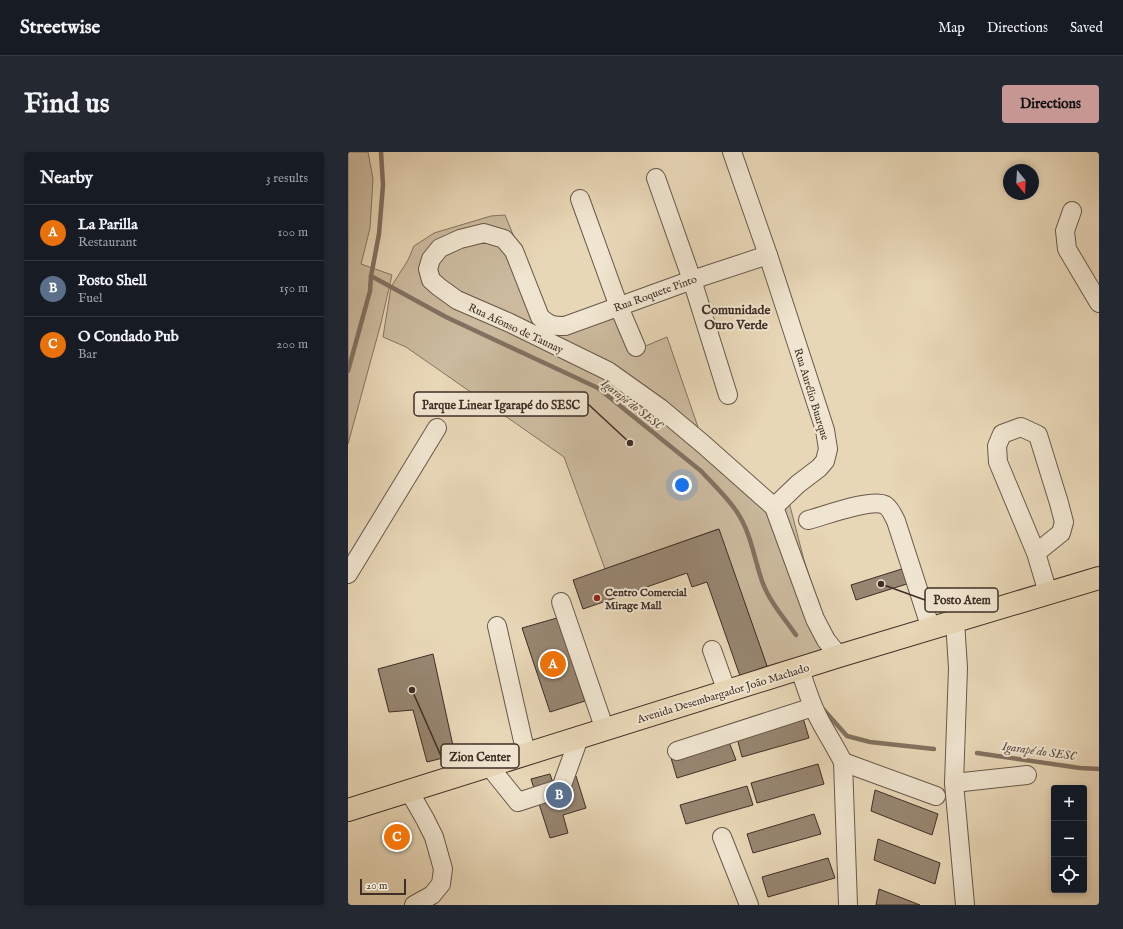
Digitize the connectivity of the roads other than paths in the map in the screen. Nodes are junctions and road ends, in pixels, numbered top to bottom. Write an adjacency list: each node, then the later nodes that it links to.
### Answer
1 (732, 152): 5 (street, Rua Aurélio Buarque)
2 (656, 178): 6 (street)
3 (580, 199): 8 (street)
4 (1072, 211): 7 (street)
5 (768, 255): 6 (street, Rua Roquete Pinto); 14 (street, Rua Aurélio Buarque)
6 (692, 280): 8 (street, Rua Roquete Pinto); 12 (street)
7 (1099, 303)
8 (619, 307): 9 (street, Rua Roquete Pinto); 10 (street)
9 (565, 326): 11 (street); 11 (street, Rua Afonso de Taunay)
10 (636, 347)
11 (562, 349): 14 (street, Rua Afonso de Taunay)
12 (728, 395)
13 (437, 428): 17 (street)
14 (774, 507): 25 (street)
15 (808, 520): 23 (street)
16 (1036, 553): 16 (street); 19 (street)
17 (348, 574)
18 (1099, 578): 19 (main road, Avenida Desembargador João Machado)
19 (1048, 593): 21 (main road, Avenida Desembargador João Machado)
20 (562, 602): 29 (street)
21 (955, 621): 23 (main road, Avenida Desembargador João Machado); 36 (street)
22 (497, 626): 32 (street)
23 (931, 628): 25 (main road, Avenida Desembargador João Machado)
24 (712, 650): 27 (street)
25 (839, 656): 26 (main road, Avenida Desembargador João Machado)
26 (800, 669): 27 (main road, Avenida Desembargador João Machado); 28 (street)
27 (727, 692): 29 (main road, Avenida Desembargador João Machado)
28 (810, 699): 31 (street); 33 (street)
29 (605, 730): 30 (main road, Avenida Desembargador João Machado)
30 (579, 738): 32 (main road, Avenida Desembargador João Machado); 34 (street)
31 (677, 751)
32 (526, 754): 34 (main road, Avenida Desembargador João Machado)
33 (843, 762): 38 (street); 43 (street)
34 (489, 766): 37 (main road, Avenida Desembargador João Machado)
35 (1027, 775): 36 (street)
36 (954, 783): 44 (street)
37 (409, 791): 39 (main road, Avenida Desembargador João Machado); 41 (street)
38 (936, 796)
39 (348, 810)
40 (722, 837): 42 (street)
41 (414, 905)
42 (749, 905)
43 (848, 905)
44 (965, 905)

